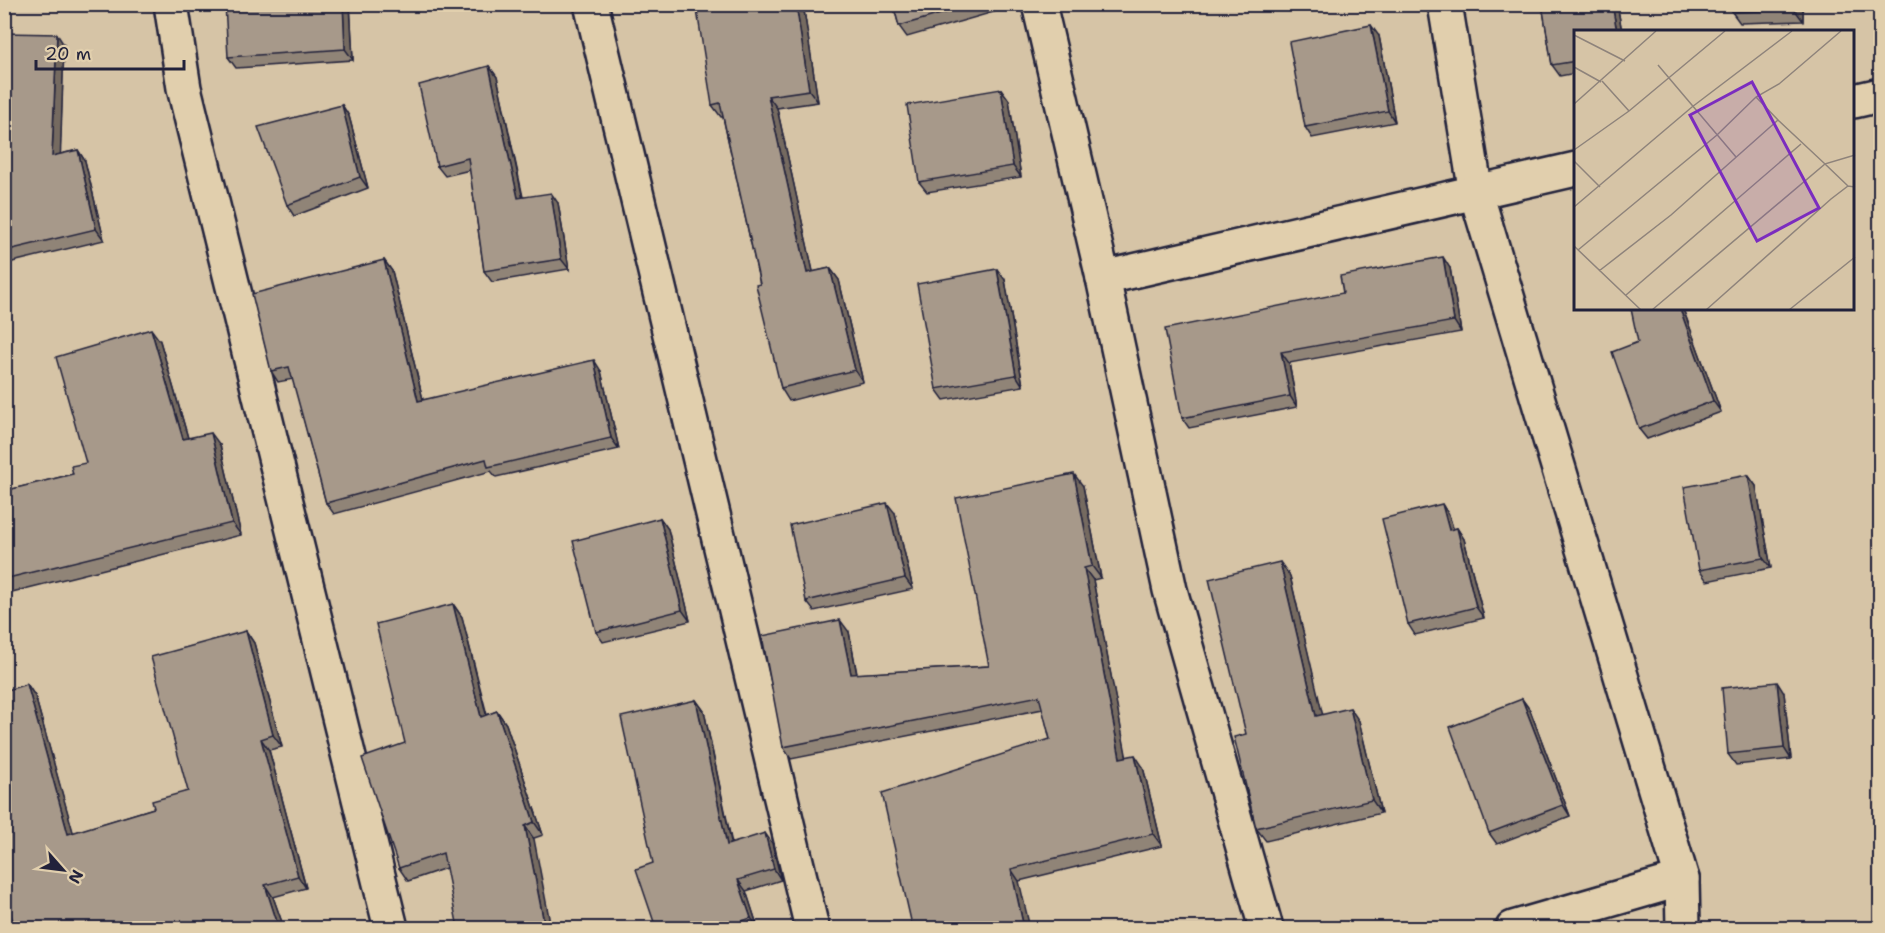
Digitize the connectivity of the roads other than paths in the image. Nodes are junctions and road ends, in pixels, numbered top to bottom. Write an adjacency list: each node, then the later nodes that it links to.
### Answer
1 (171, 4): 11 (street)
2 (591, 4): 12 (street)
3 (1039, 4): 9 (street)
4 (1445, 4): 8 (street)
5 (1881, 95): 6 (street)
6 (1855, 101)
7 (1574, 169): 8 (street)
8 (1476, 193): 9 (street); 10 (street)
9 (1103, 278): 13 (street)
10 (1682, 879): 14 (street); 15 (street)
11 (392, 928)
12 (812, 928)
13 (1266, 928)
14 (1513, 928)
15 (1683, 928)

